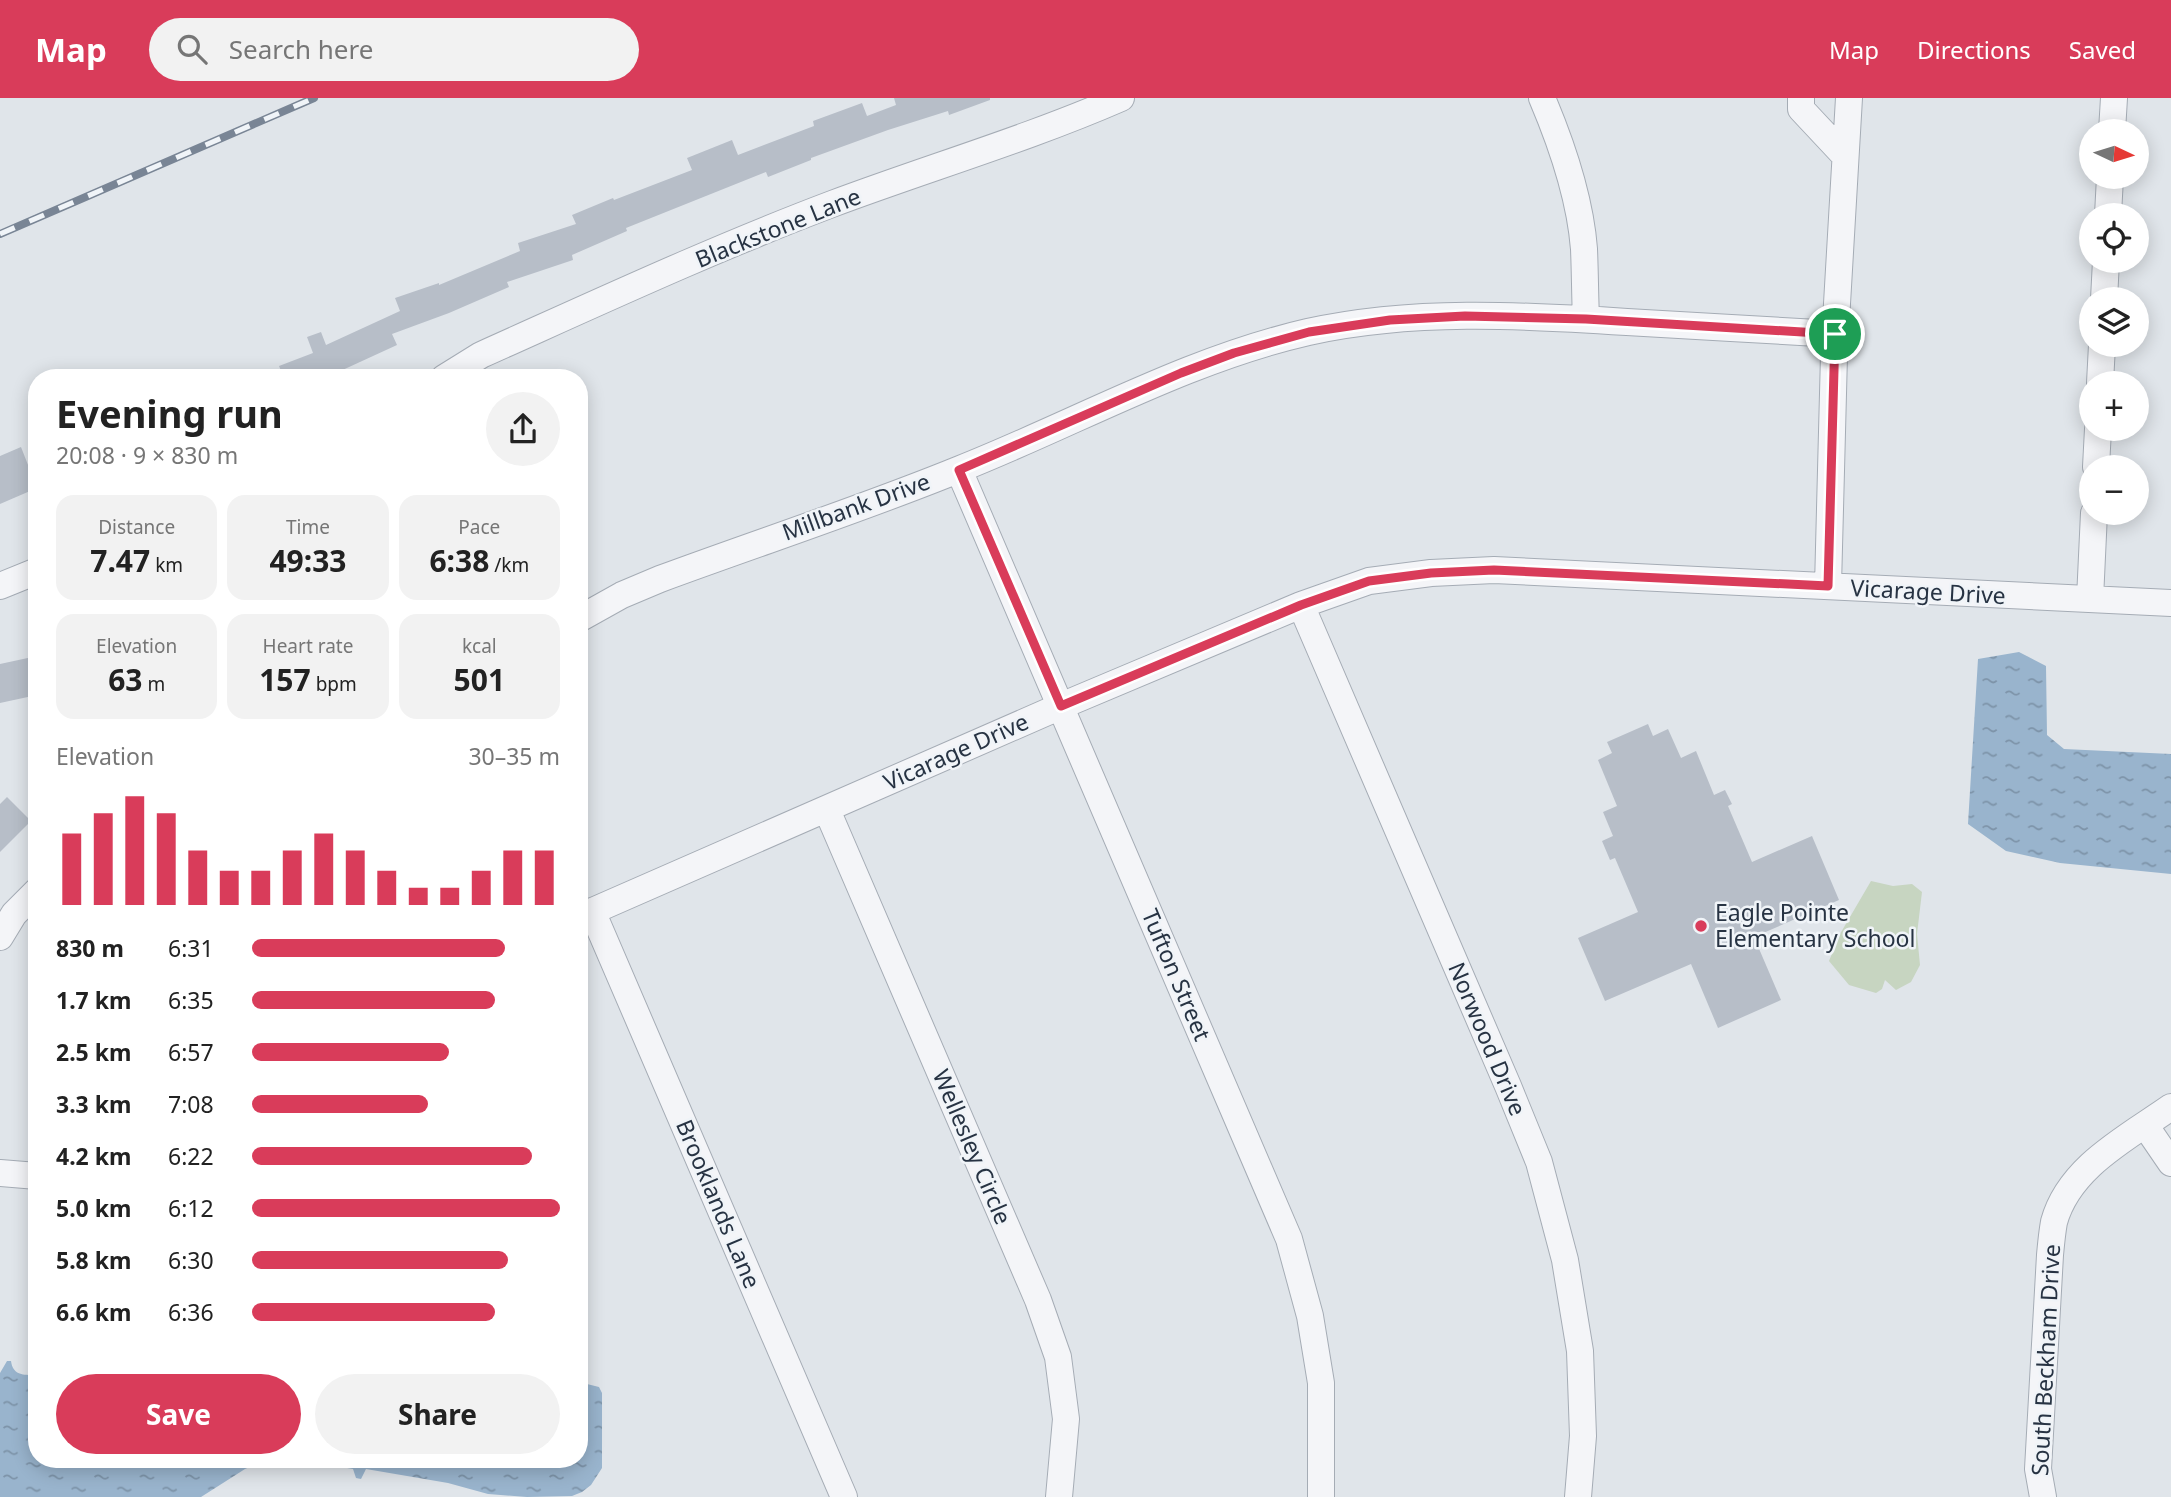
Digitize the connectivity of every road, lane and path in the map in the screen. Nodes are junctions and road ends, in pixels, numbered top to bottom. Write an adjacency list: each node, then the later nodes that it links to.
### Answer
1 (1121, 98): 10 (street, Blackstone Lane)
2 (1542, 98): 8 (street)
3 (1801, 98): 7 (street)
4 (1849, 98): 7 (street)
5 (2114, 98): 6 (street)
6 (2113, 119)
7 (1845, 156): 9 (street)
8 (1586, 319): 9 (street, Millbank Drive); 11 (street, Millbank Drive)
9 (1835, 334): 15 (street)
10 (458, 369)
11 (959, 470): 19 (street, Millbank Drive); 20 (street, Tufton Street)
12 (2093, 525): 16 (street)
13 (28, 575): 14 (street)
14 (1, 586)
15 (1828, 586): 16 (street, Vicarage Drive); 18 (street, Vicarage Drive)
16 (2090, 599): 17 (street, Vicarage Drive)
17 (2171, 603)
18 (1301, 605): 20 (street, Vicarage Drive); 34 (street, Norwood Drive)
19 (588, 614)
20 (1061, 706): 21 (street, Vicarage Drive); 33 (street, Tufton Street)
21 (827, 810): 23 (street, Vicarage Drive); 32 (street, Wellesley Circle)
22 (28, 900): 25 (street)
23 (588, 913)
24 (588, 919): 31 (street, Brooklands Lane)
25 (0, 937)
26 (2171, 1107): 27 (street, South Beckham Drive)
27 (2145, 1125): 28 (street); 35 (street, South Beckham Drive)
28 (2171, 1163)
29 (0, 1173): 30 (street)
30 (28, 1175)
31 (844, 1497)
32 (1059, 1497)
33 (1321, 1497)
34 (1578, 1497)
35 (2043, 1497)

